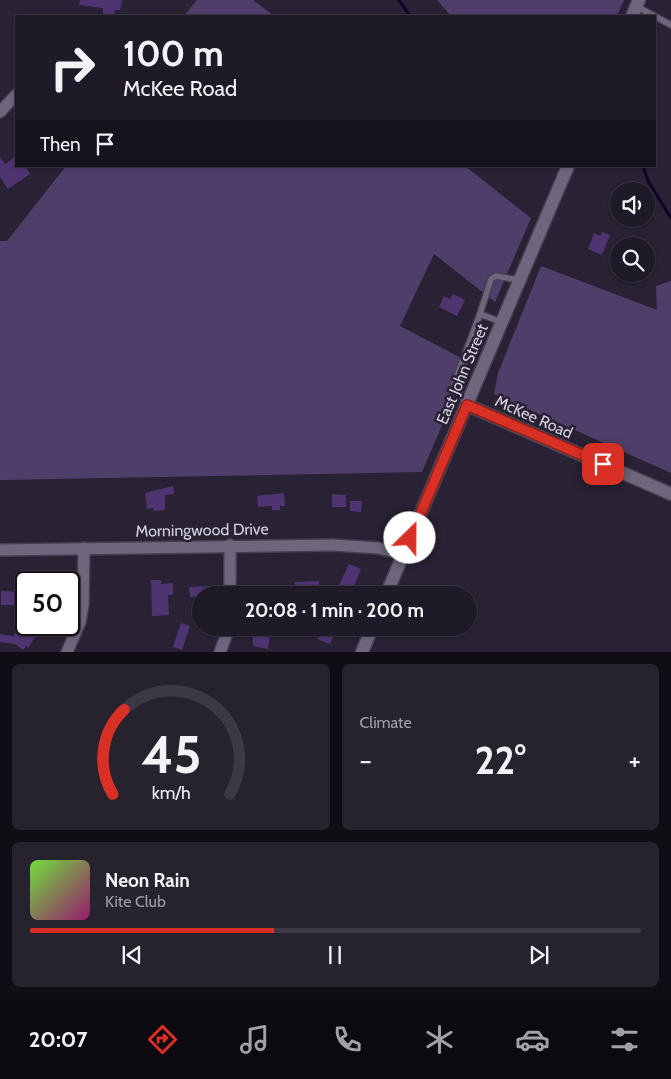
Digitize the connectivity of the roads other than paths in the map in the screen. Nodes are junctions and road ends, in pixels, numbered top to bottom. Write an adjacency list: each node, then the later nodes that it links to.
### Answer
1 (636, 7): 2 (lane)
2 (652, 15)
3 (656, 17): 4 (lane)
4 (671, 25)
5 (15, 96): 6 (street)
6 (0, 112)
7 (568, 167): 8 (main road, East John Street)
8 (520, 280): 9 (lane); 10 (main road, East John Street)
9 (480, 314): 10 (lane); 11 (lane)
10 (501, 322): 11 (main road, East John Street)
11 (467, 405): 12 (main road, McKee Road); 16 (main road, East John Street)
12 (671, 494)
13 (230, 545): 14 (street, Morningwood Drive); 16 (street, Morningwood Drive); 17 (street)
14 (84, 548): 15 (street, Morningwood Drive); 21 (street)
15 (0, 550)
16 (404, 554): 18 (main road, East John Street)
17 (230, 586)
18 (390, 586)
19 (226, 636): 22 (street)
20 (369, 636): 23 (main road)
21 (67, 652)
22 (220, 652)
23 (362, 652)

